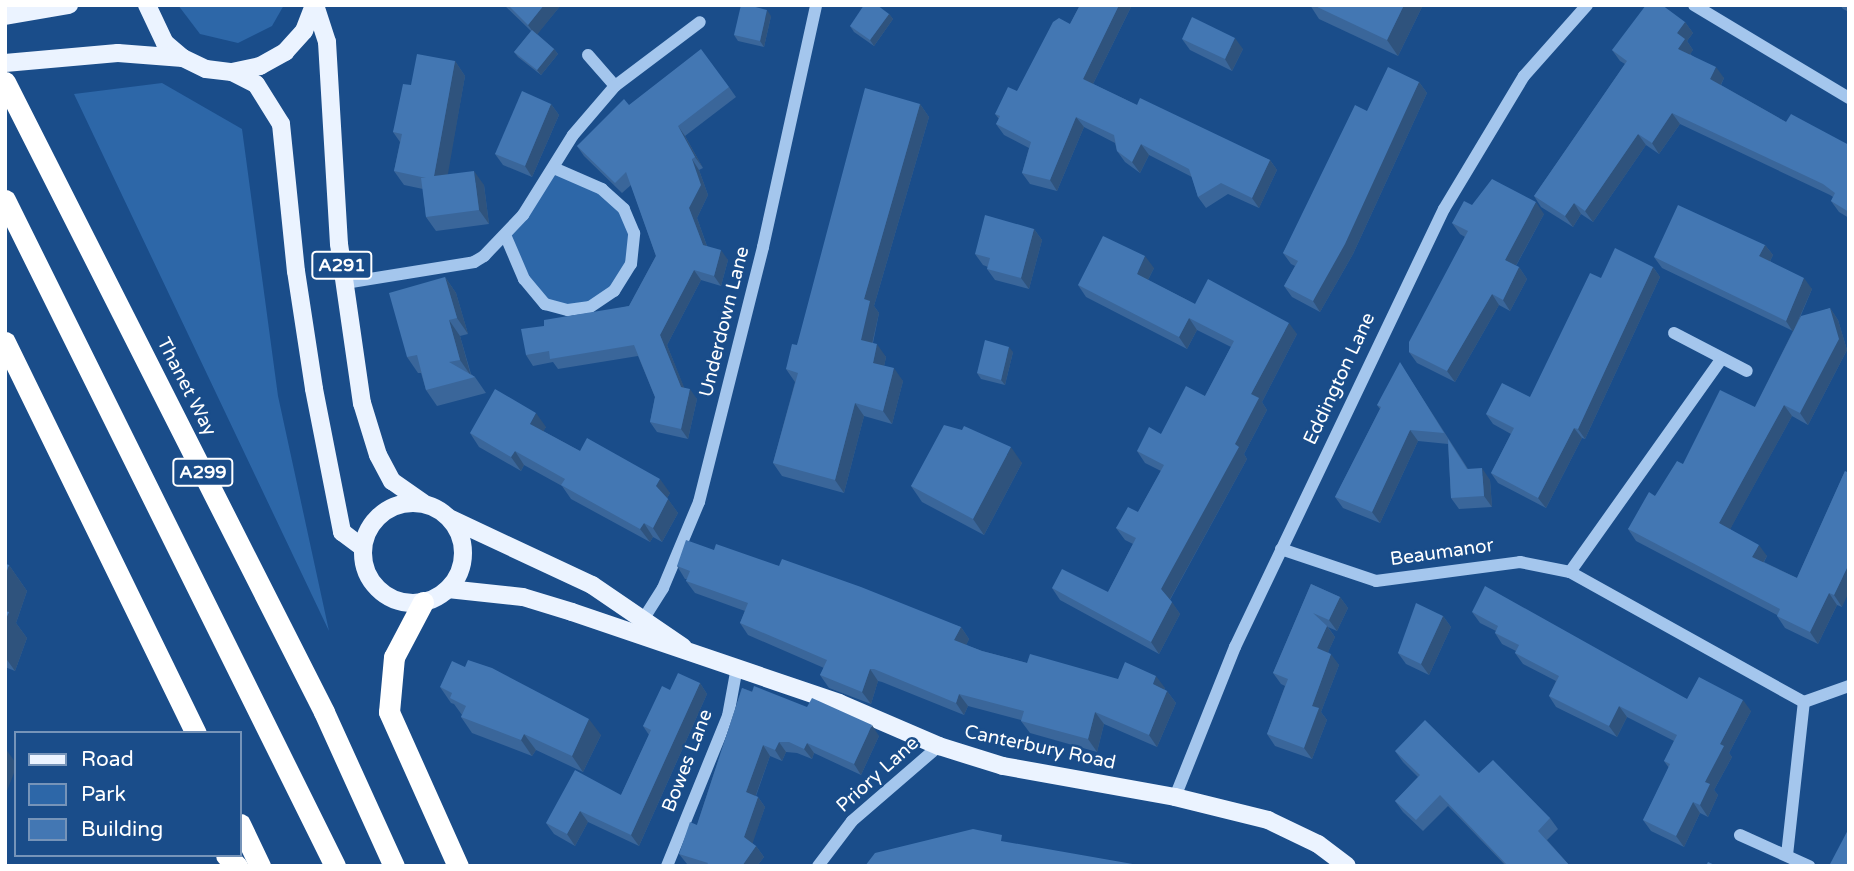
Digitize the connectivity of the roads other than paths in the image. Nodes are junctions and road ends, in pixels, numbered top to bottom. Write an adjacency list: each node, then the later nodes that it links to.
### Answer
1 (147, 5): 10 (main road)
2 (314, 5): 12 (main road); 19 (main road, A291)
3 (816, 5): 31 (street, Underdown Lane)
4 (1587, 5): 27 (street, Eddington Lane)
5 (1695, 5): 15 (street)
6 (63, 7): 7 (main road)
7 (5, 16)
8 (700, 22): 14 (street)
9 (589, 55): 14 (street)
10 (183, 58): 11 (main road); 12 (main road)
11 (5, 63)
12 (232, 72): 26 (main road, A291)
13 (5, 82): 45 (highway, Thanet Way / A299)
14 (615, 86): 16 (street)
15 (1849, 97)
16 (554, 168): 18 (street); 18 (street)
17 (5, 200): 44 (highway, A299)
18 (506, 237): 19 (street)
19 (345, 283): 24 (main road, A291)
20 (1674, 333): 22 (street)
21 (5, 342): 37 (highway)
22 (1722, 358): 23 (street); 28 (street)
23 (1747, 371)
24 (423, 503): 25 (main road, A291); 26 (main road)
25 (447, 517): 29 (main road); 31 (main road, Canterbury Road)
26 (363, 548): 30 (main road, A291)
27 (1281, 549): 28 (street, Beaumanor); 39 (street, Eddington Lane)
28 (1570, 572): 36 (street, Beaumanor)
29 (448, 589): 30 (main road); 32 (main road, Canterbury Road)
30 (423, 602): 46 (highway)
31 (645, 617): 32 (street, Underdown Lane); 33 (main road, Canterbury Road)
32 (633, 635): 33 (main road, Canterbury Road)
33 (686, 649): 34 (main road, Canterbury Road)
34 (737, 667): 38 (main road, Canterbury Road); 47 (street, Bowes Lane)
35 (1849, 686): 36 (street)
36 (1804, 702): 42 (street)
37 (195, 731)
38 (939, 746): 39 (main road, Canterbury Road); 48 (street, Priory Lane)
39 (1175, 797): 49 (main road, Canterbury Road)
40 (242, 828): 43 (highway)
41 (1740, 835): 42 (street)
42 (1787, 855): 50 (street)
43 (260, 866)
44 (335, 866)
45 (394, 866)
46 (458, 866)
47 (667, 866)
48 (818, 866)
49 (1347, 866)
50 (1809, 866)

